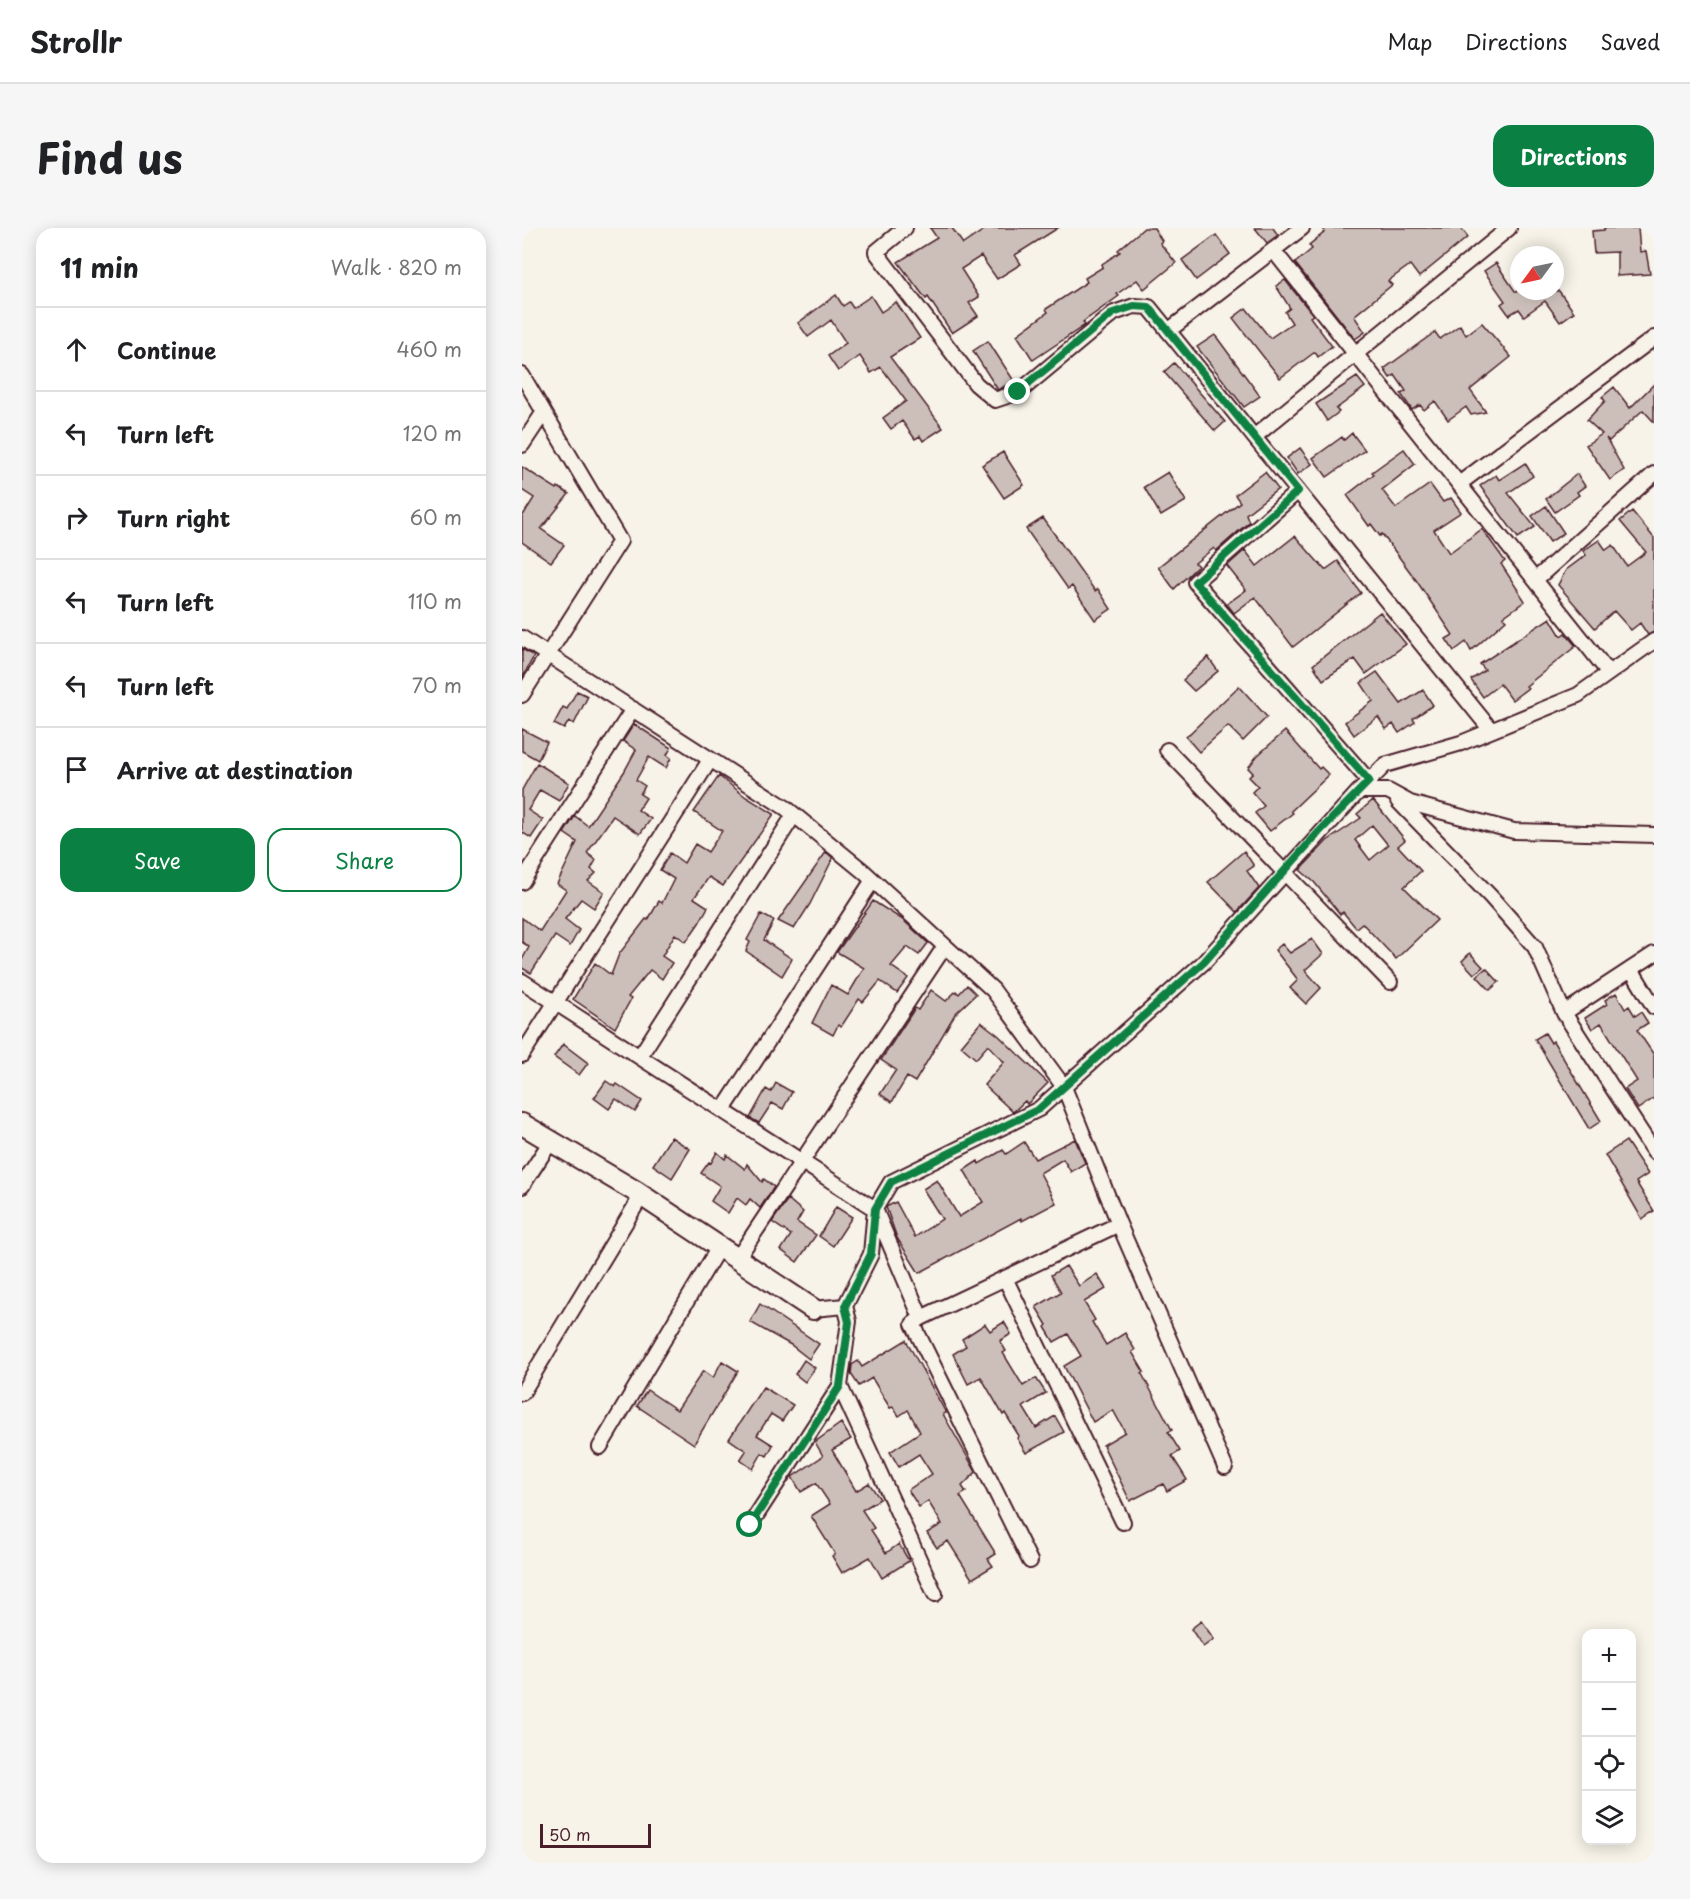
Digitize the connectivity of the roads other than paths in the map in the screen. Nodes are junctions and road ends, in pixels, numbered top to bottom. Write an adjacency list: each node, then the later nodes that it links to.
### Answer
1 (905, 228): 5 (street)
2 (1302, 228): 4 (street)
3 (1509, 228): 7 (street)
4 (1273, 250): 5 (street); 7 (street)
5 (1168, 331): 10 (street)
6 (1654, 338): 13 (street)
7 (1355, 354): 10 (street); 13 (street)
8 (522, 375): 9 (street)
9 (544, 412): 11 (street); 18 (street)
10 (1254, 437): 14 (street)
11 (522, 445)
12 (1654, 474): 15 (street)
13 (1459, 484): 15 (street)
14 (1298, 491): 22 (street); 25 (street)
15 (1535, 580): 19 (street)
16 (522, 638): 18 (street)
17 (1654, 642): 19 (street)
18 (548, 654): 20 (street); 21 (street)
19 (1609, 673): 22 (street)
20 (522, 695)
21 (633, 709): 24 (street); 31 (street)
22 (1491, 730): 25 (street)
23 (1167, 750): 29 (street)
24 (710, 760): 27 (street); 37 (street)
25 (1364, 786): 26 (street); 29 (street)
26 (1388, 791): 28 (street); 39 (street)
27 (794, 815): 30 (street); 41 (street)
28 (1654, 835)
29 (1284, 872): 36 (street); 42 (street)
30 (873, 880): 32 (street); 43 (street)
31 (522, 882)
32 (945, 946): 42 (street); 47 (street)
33 (1654, 954): 34 (street)
34 (1631, 969): 38 (street); 39 (street)
35 (522, 981): 37 (street)
36 (1390, 982)
37 (555, 1002): 40 (street); 41 (street)
38 (1654, 1007)
39 (1564, 1013): 46 (street)
40 (522, 1055)
41 (640, 1056): 43 (street)
42 (1064, 1087): 50 (street); 51 (street)
43 (723, 1110): 47 (street)
44 (522, 1124): 45 (street)
45 (551, 1141): 48 (street); 49 (street)
46 (1654, 1152)
47 (802, 1161): 50 (street); 53 (street)
48 (522, 1186)
49 (642, 1195): 52 (street); 59 (street)
50 (875, 1209): 55 (street); 57 (street)
51 (1119, 1224): 54 (street); 61 (street)
52 (719, 1247): 53 (street); 60 (street)
53 (737, 1259): 56 (street)
54 (1005, 1278): 57 (street); 62 (street)
55 (845, 1306): 56 (street); 58 (street)
56 (813, 1309)
57 (921, 1318): 64 (street)
58 (840, 1386): 63 (street); 65 (street)
59 (522, 1393)
60 (600, 1447)
61 (1225, 1467)
62 (1123, 1522)
63 (750, 1525)
64 (1030, 1561)
65 (935, 1594)

